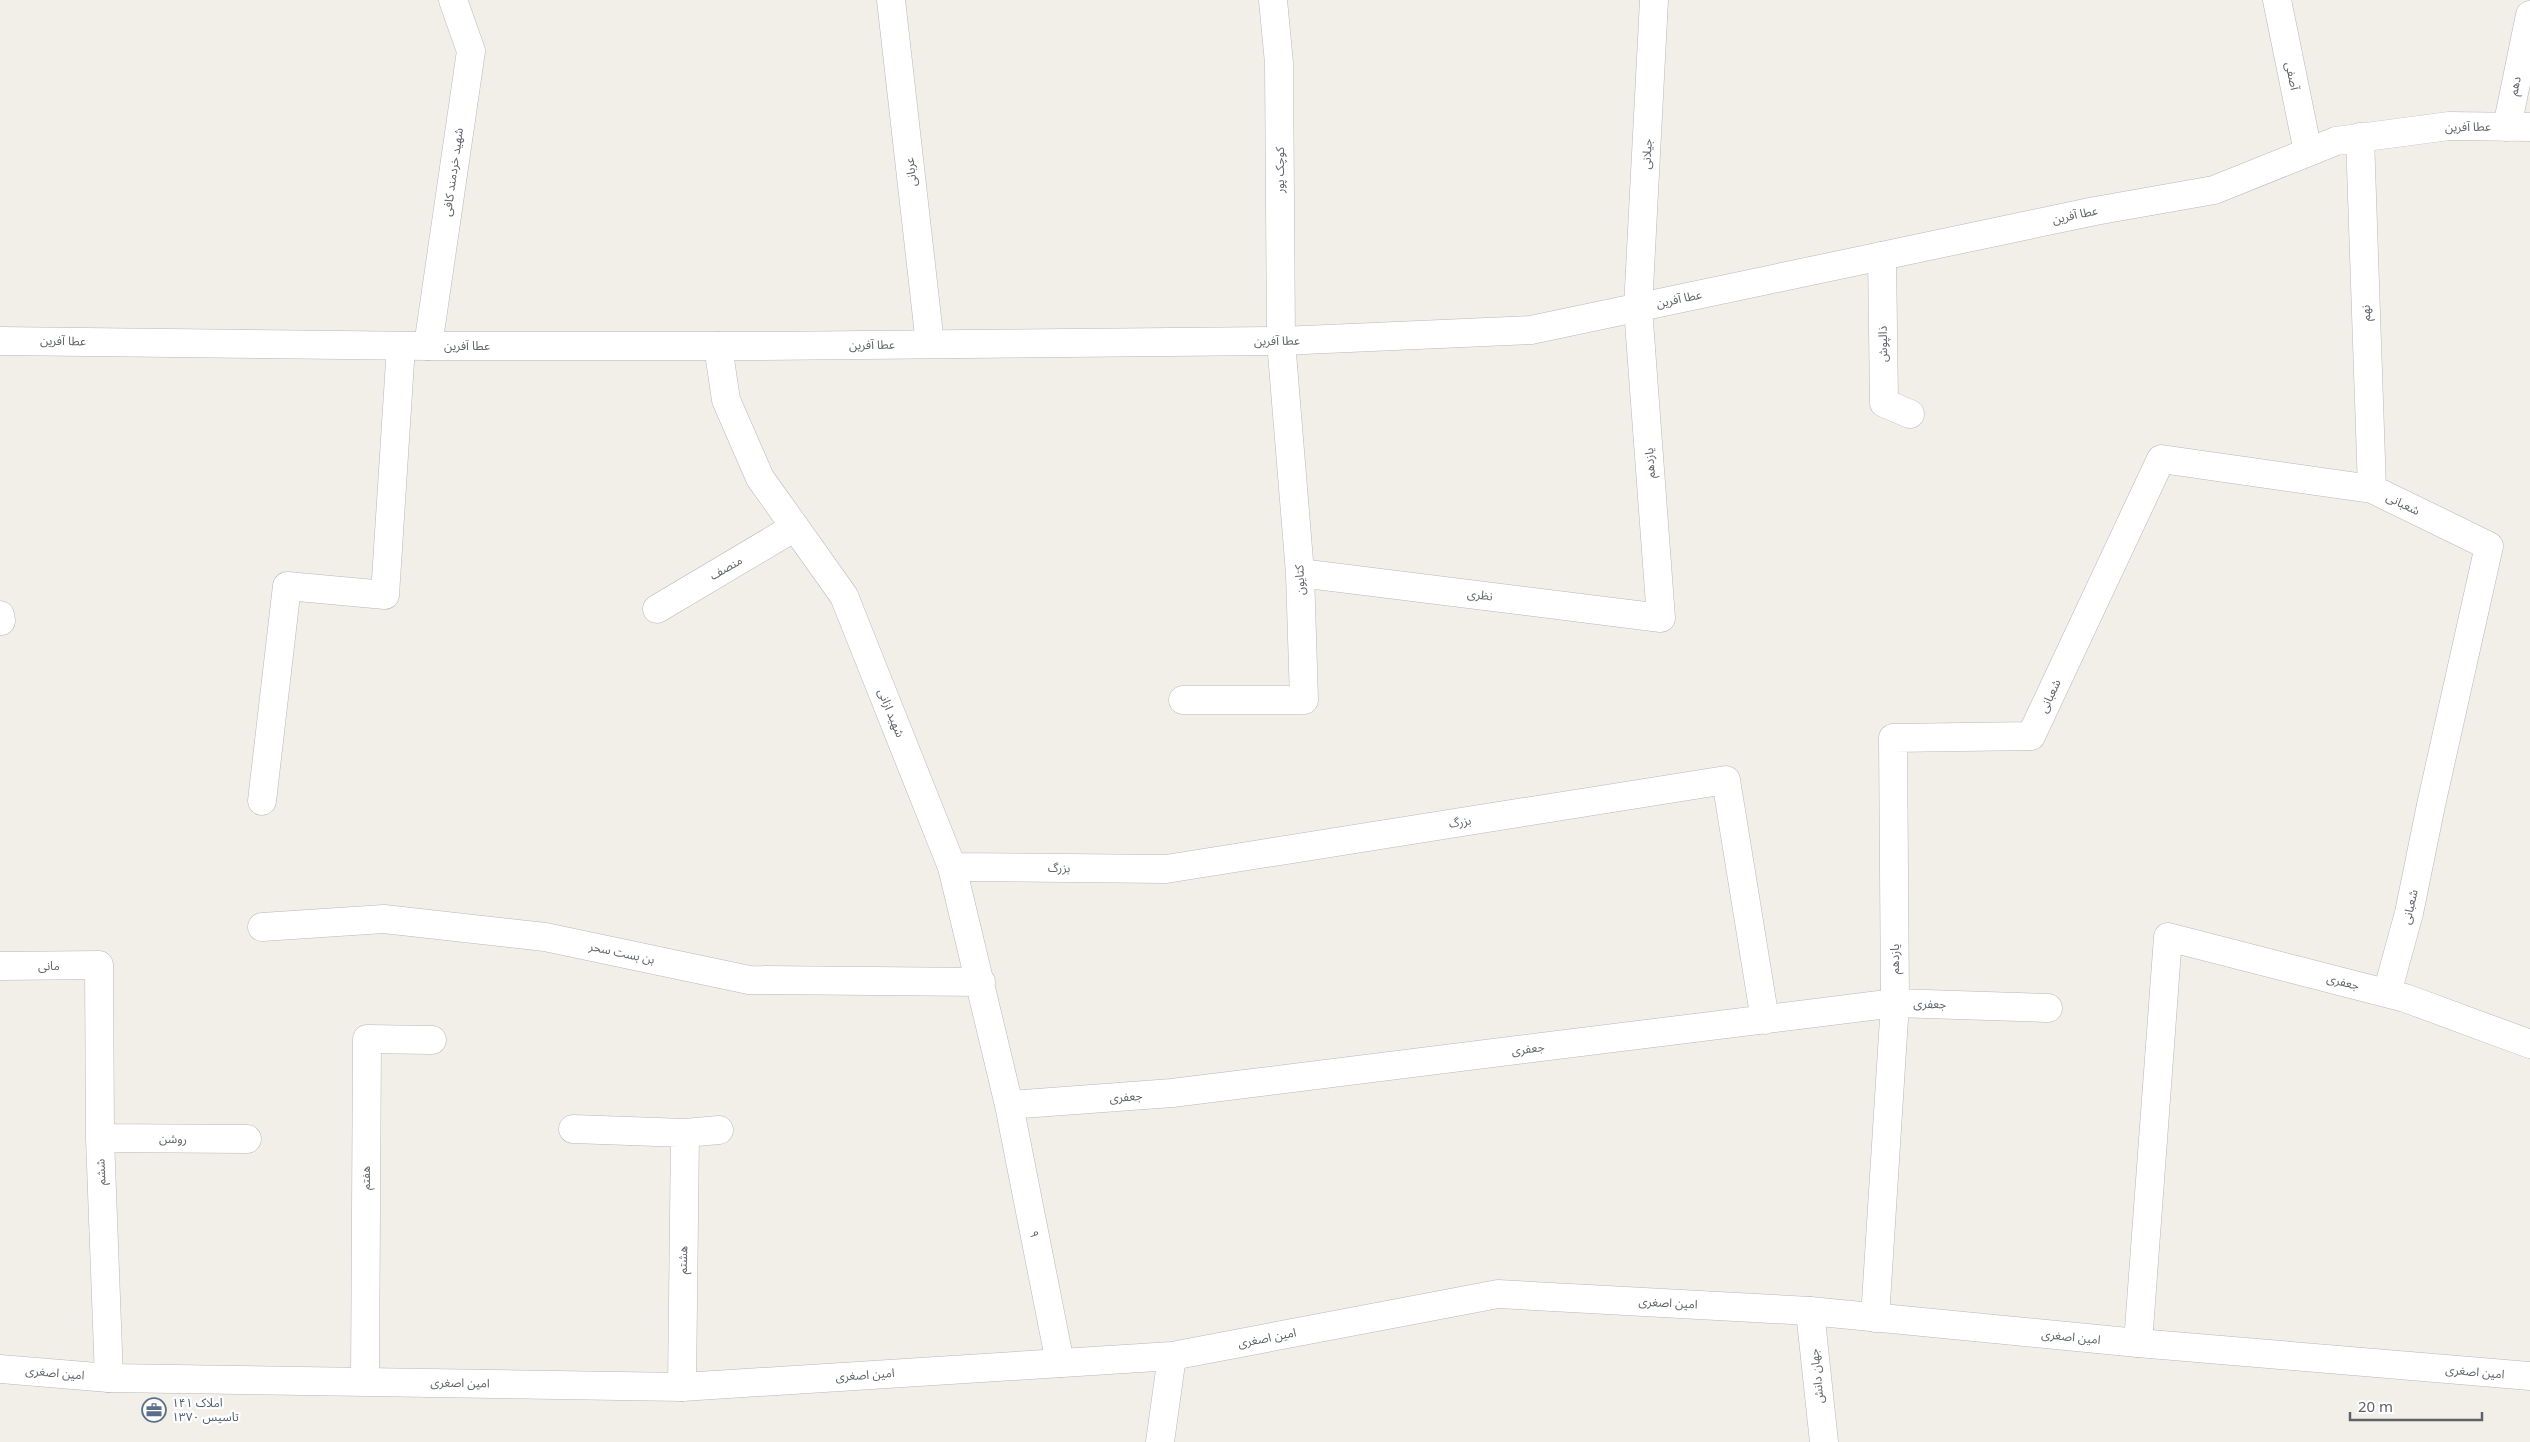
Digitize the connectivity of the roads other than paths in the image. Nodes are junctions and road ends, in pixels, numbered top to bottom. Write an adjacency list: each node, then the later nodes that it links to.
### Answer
1 (453, 0): 16 (street, شهید خردمند کافی)
2 (891, 0): 14 (street, عربانی)
3 (1273, 0): 13 (street, کوچک پور)
4 (1654, 0): 11 (street, جیلانی)
5 (2277, 0): 9 (street, آصفی)
6 (2530, 15): 7 (street, دهم)
7 (2518, 127): 8 (street, عطا آفرین)
8 (2360, 137): 9 (street, عطا آفرین); 19 (street, نهم)
9 (2308, 152): 10 (street, عطا آفرین)
10 (1882, 256): 11 (street, عطا آفرین); 18 (street, ذالپوش)
11 (1638, 308): 13 (street, عطا آفرین); 23 (street, یازدهم)
12 (0, 341): 15 (street, عطا آفرین)
13 (1281, 341): 14 (street, عطا آفرین); 21 (street, کتایون)
14 (930, 344): 17 (street, عطا آفرین)
15 (401, 346): 16 (street, عطا آفرین); 26 (street)
16 (428, 346): 17 (street, عطا آفرین)
17 (718, 346): 20 (street, شهید ازانی)
18 (1910, 414)
19 (2372, 489): 25 (street, شعبانی); 32 (street, شعبانی)
20 (795, 528): 22 (street, منصف); 27 (street, شهید ازانی)
21 (1300, 573): 23 (street, نظری); 24 (street, کتایون)
22 (657, 609)
23 (1661, 618)
24 (1183, 700)
25 (2031, 736): 33 (street, یازدهم)
26 (262, 801)
27 (952, 867): 31 (street, شهید ازانی); 35 (street, بزرگ)
28 (262, 927): 31 (street, بن بست سحر)
29 (99, 965): 30 (street, مانی); 42 (street, ششم)
30 (0, 966)
31 (981, 982): 38 (street, شهید ازانی)
32 (2387, 993): 37 (street, جعفری); 46 (street, جعفری)
33 (1895, 1003): 34 (street, جعفری); 35 (street, جعفری); 45 (street, یازدهم)
34 (2048, 1008)
35 (1765, 1020): 38 (street, جعفری)
36 (432, 1040): 52 (street, هفتم)
37 (2530, 1044)
38 (1009, 1105): 48 (street, ۹)
39 (573, 1129): 41 (street)
40 (719, 1130): 41 (street)
41 (684, 1133): 53 (street, هشتم)
42 (100, 1138): 43 (street, روشن); 51 (street, ششم)
43 (246, 1140)
44 (1810, 1311): 45 (street, امین اصغری); 47 (street, امین اصغری); 55 (street, جهان دانش)
45 (1875, 1318): 46 (street, امین اصغری)
46 (2138, 1343): 50 (street, امین اصغری)
47 (1172, 1356): 48 (street, امین اصغری); 54 (street)
48 (1060, 1363): 53 (street, امین اصغری)
49 (0, 1369): 51 (street, امین اصغری)
50 (2530, 1376)
51 (109, 1378): 52 (street, امین اصغری)
52 (365, 1382): 53 (street, امین اصغری)
53 (682, 1387)
54 (1160, 1442)
55 (1824, 1442)

